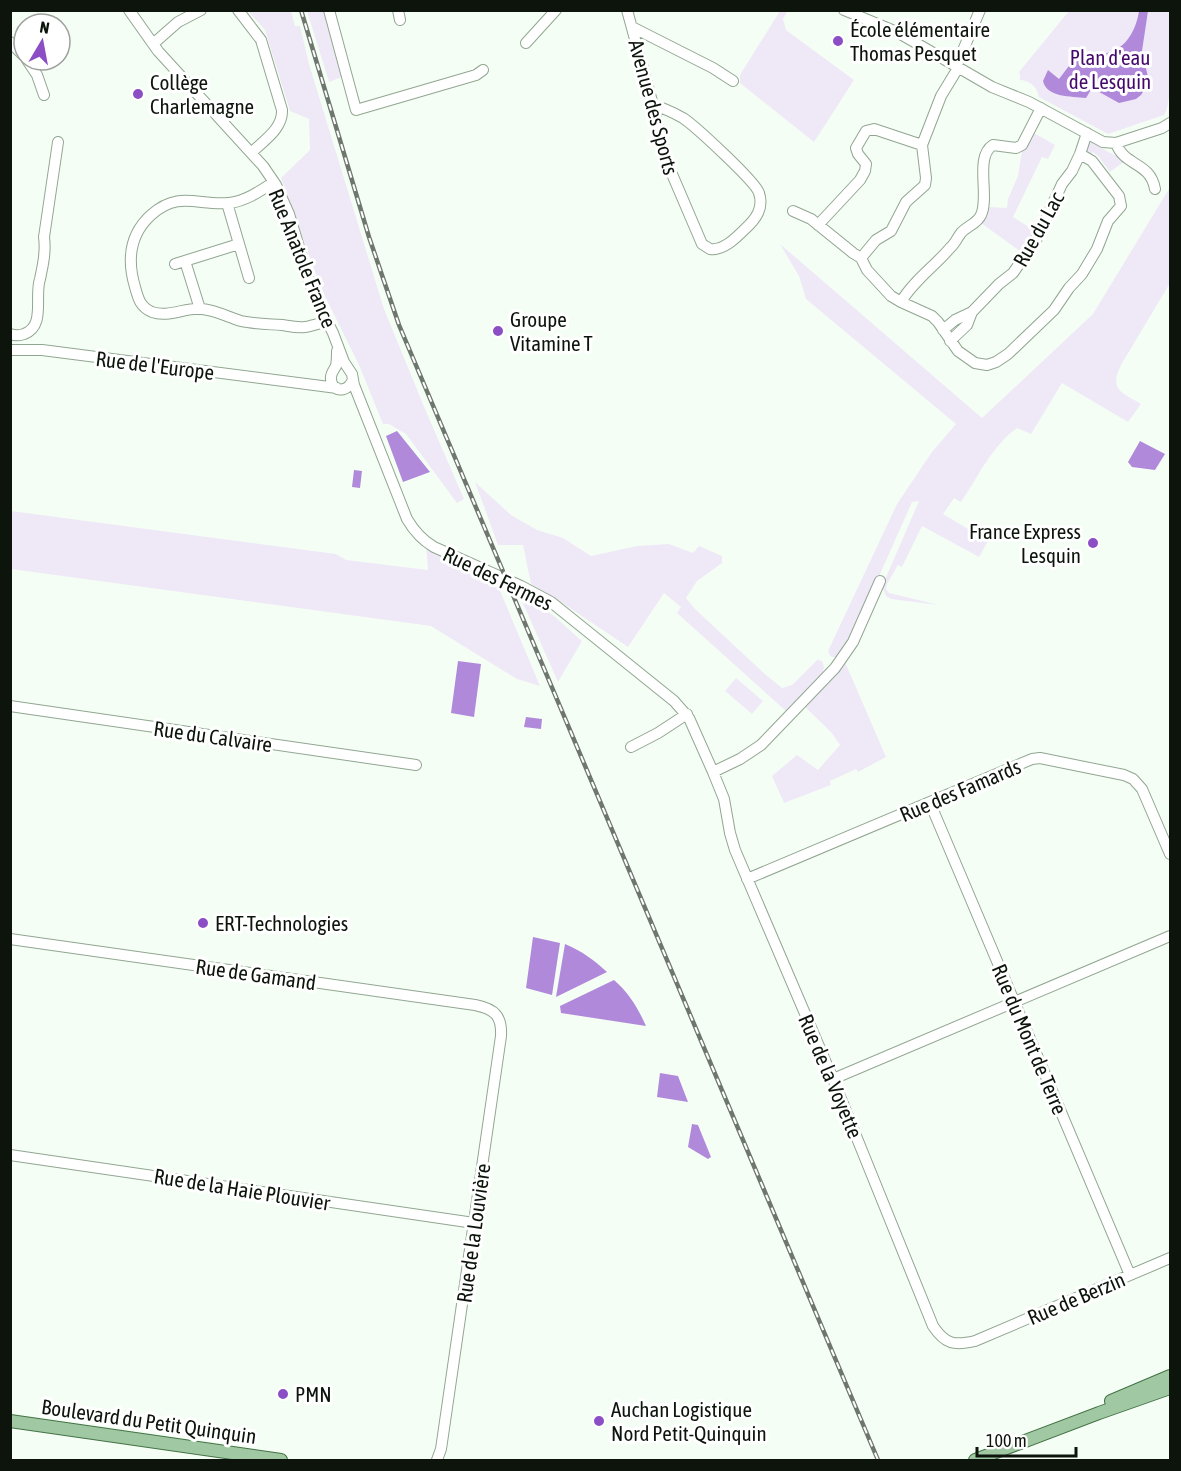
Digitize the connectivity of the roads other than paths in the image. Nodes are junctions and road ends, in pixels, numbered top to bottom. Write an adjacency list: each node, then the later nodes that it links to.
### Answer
1 (129, 10): 11 (street, Rue Anatole France)
2 (201, 10): 11 (street)
3 (238, 10): 24 (street)
4 (329, 10): 13 (street)
5 (556, 10): 10 (street)
6 (627, 10): 9 (street, Avenue des Sports)
7 (844, 10): 12 (street)
8 (980, 10): 12 (street)
9 (632, 27): 15 (street); 17 (street, Avenue des Sports)
10 (526, 43)
11 (153, 44): 24 (street, Rue Anatole France)
12 (957, 67): 18 (street); 23 (street)
13 (483, 70)
14 (35, 72): 16 (street)
15 (733, 81)
16 (44, 95)
17 (653, 105): 17 (street, Avenue des Sports)
18 (1041, 108): 20 (street); 34 (street)
19 (1170, 123): 22 (street)
20 (1087, 133): 22 (street); 25 (street, Rue du Lac)
21 (58, 142): 39 (street)
22 (1116, 143): 27 (street)
23 (922, 145): 30 (street); 32 (street)
24 (251, 153): 26 (street, Rue Anatole France)
25 (1080, 154): 36 (street, Rue du Lac); 40 (street)
26 (274, 182): 28 (street); 37 (street, Rue Anatole France)
27 (1155, 189)
28 (227, 203): 31 (street); 35 (street)
29 (793, 211): 30 (street)
30 (818, 225): 32 (street)
31 (239, 244): 33 (street); 35 (street)
32 (861, 258): 34 (street)
33 (249, 278)
34 (901, 302): 38 (street)
35 (200, 309): 37 (street)
36 (972, 312): 38 (street, Rue du Lac); 40 (street, Rue du Lac)
37 (327, 321): 41 (street, Rue Anatole France)
38 (943, 330): 40 (street)
39 (10, 334)
40 (950, 341)
41 (336, 342): 43 (street, Rue Anatole France); 44 (street, Rue Anatole France)
42 (10, 350): 45 (street, Rue de l'Europe)
43 (333, 372): 44 (street); 45 (street); 46 (street)
44 (351, 374): 46 (street); 47 (street, Rue des Fermes)
45 (300, 383): 46 (street, Rue de l'Europe)
46 (339, 389): 47 (street)
47 (363, 404): 50 (street, Rue des Fermes)
48 (880, 581): 53 (street)
49 (10, 706): 52 (street, Rue du Calvaire)
50 (687, 714): 51 (street); 53 (street, Rue des Fermes)
51 (631, 747)
52 (416, 765)
53 (713, 772): 56 (street, Rue de la Voyette)
54 (930, 803): 55 (street, Rue des Famards); 56 (street, Rue des Famards); 59 (street, Rue du Mont de Terre)
55 (1170, 854)
56 (747, 879): 61 (street, Rue de la Voyette)
57 (1170, 936): 59 (street)
58 (10, 939): 60 (street, Rue de Gamand)
59 (1014, 1002): 61 (street); 65 (street, Rue du Mont de Terre)
60 (499, 1017): 63 (street, Rue de la Louvière)
61 (833, 1079): 66 (street, Rue de la Voyette)
62 (10, 1155): 63 (street, Rue de la Haie Plouvier)
63 (474, 1224): 74 (street, Rue de la Louvière)
64 (1170, 1258): 65 (street, Rue de Berzin)
65 (1130, 1275): 66 (street, Rue de Berzin)
66 (982, 1338)
67 (1170, 1376): 71 (main road)
68 (1170, 1388): 71 (main road)
69 (10, 1421): 73 (main road, Boulevard du Petit Quinquin)
70 (10, 1428): 72 (main road, Boulevard du Petit Quinquin)
71 (992, 1454): 75 (main road)
72 (236, 1461)
73 (281, 1461)
74 (439, 1461)
75 (975, 1461)

